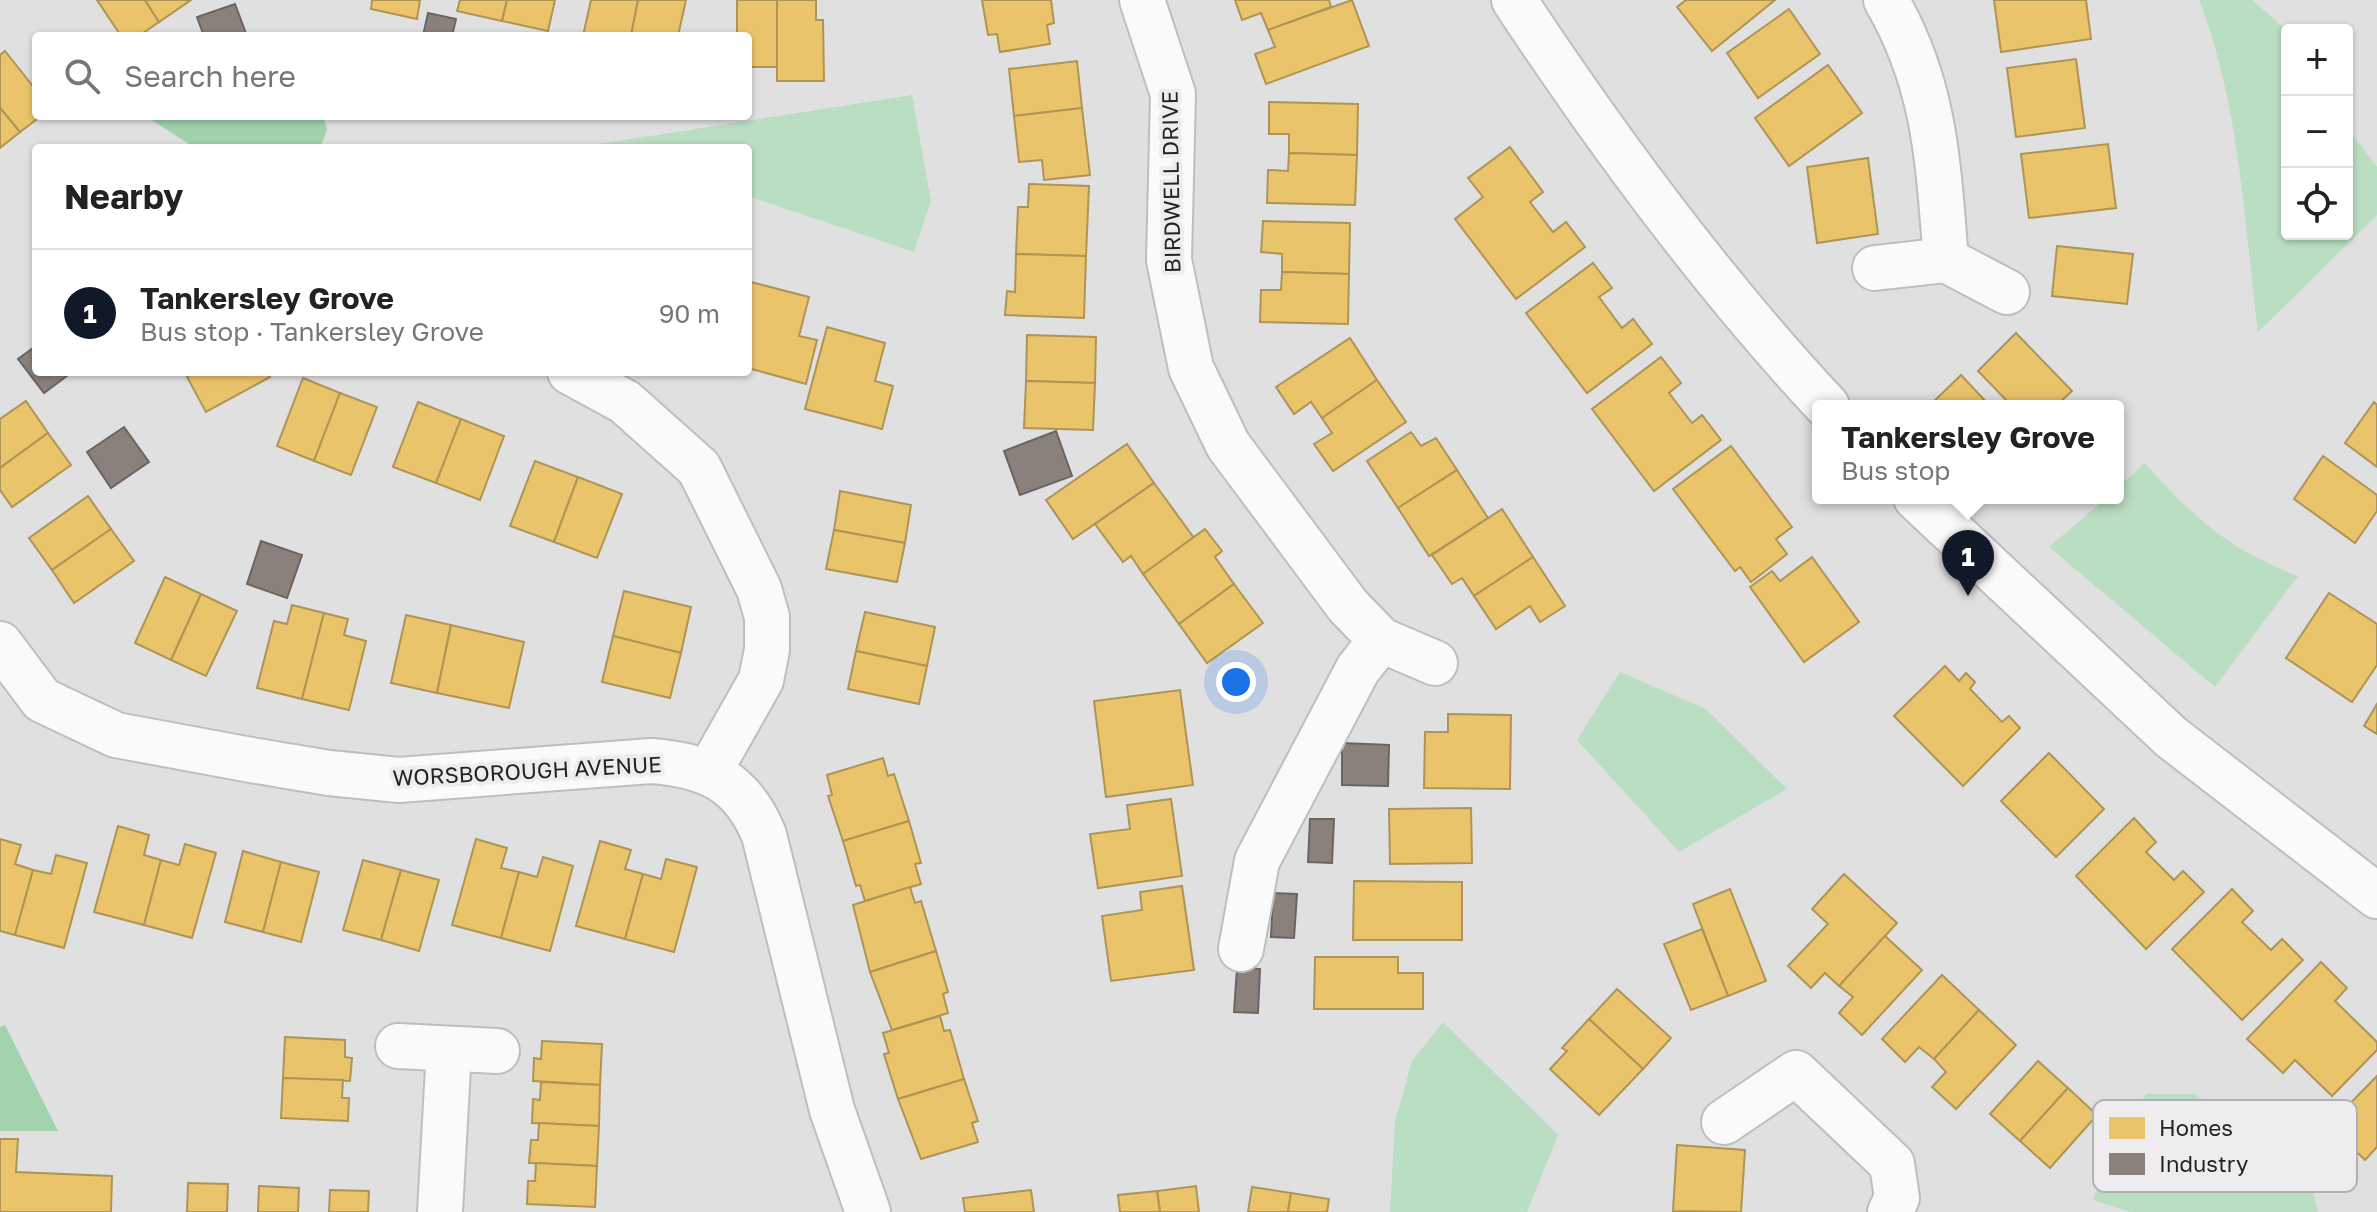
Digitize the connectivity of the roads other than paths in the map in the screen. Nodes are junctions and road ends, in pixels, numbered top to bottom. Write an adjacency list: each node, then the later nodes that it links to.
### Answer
1 (1142, 0): 10 (street, BIRDWELL DRIVE)
2 (1514, 0): 8 (street)
3 (1886, 0): 4 (street)
4 (1946, 260): 5 (street); 6 (street)
5 (1875, 268)
6 (2007, 292)
7 (577, 376): 13 (street)
8 (1821, 400)
9 (1922, 504): 14 (street)
10 (1381, 640): 12 (street, BIRDWELL DRIVE); 15 (street)
11 (0, 644): 13 (street, WORSBOROUGH AVENUE)
12 (1435, 663)
13 (709, 772): 21 (street, WORSBOROUGH AVENUE)
14 (2377, 896)
15 (1241, 949)
16 (398, 1046): 17 (street)
17 (449, 1049): 18 (street); 20 (street)
18 (497, 1051)
19 (1724, 1122): 22 (street)
20 (440, 1212)
21 (868, 1212)
22 (1890, 1212)

